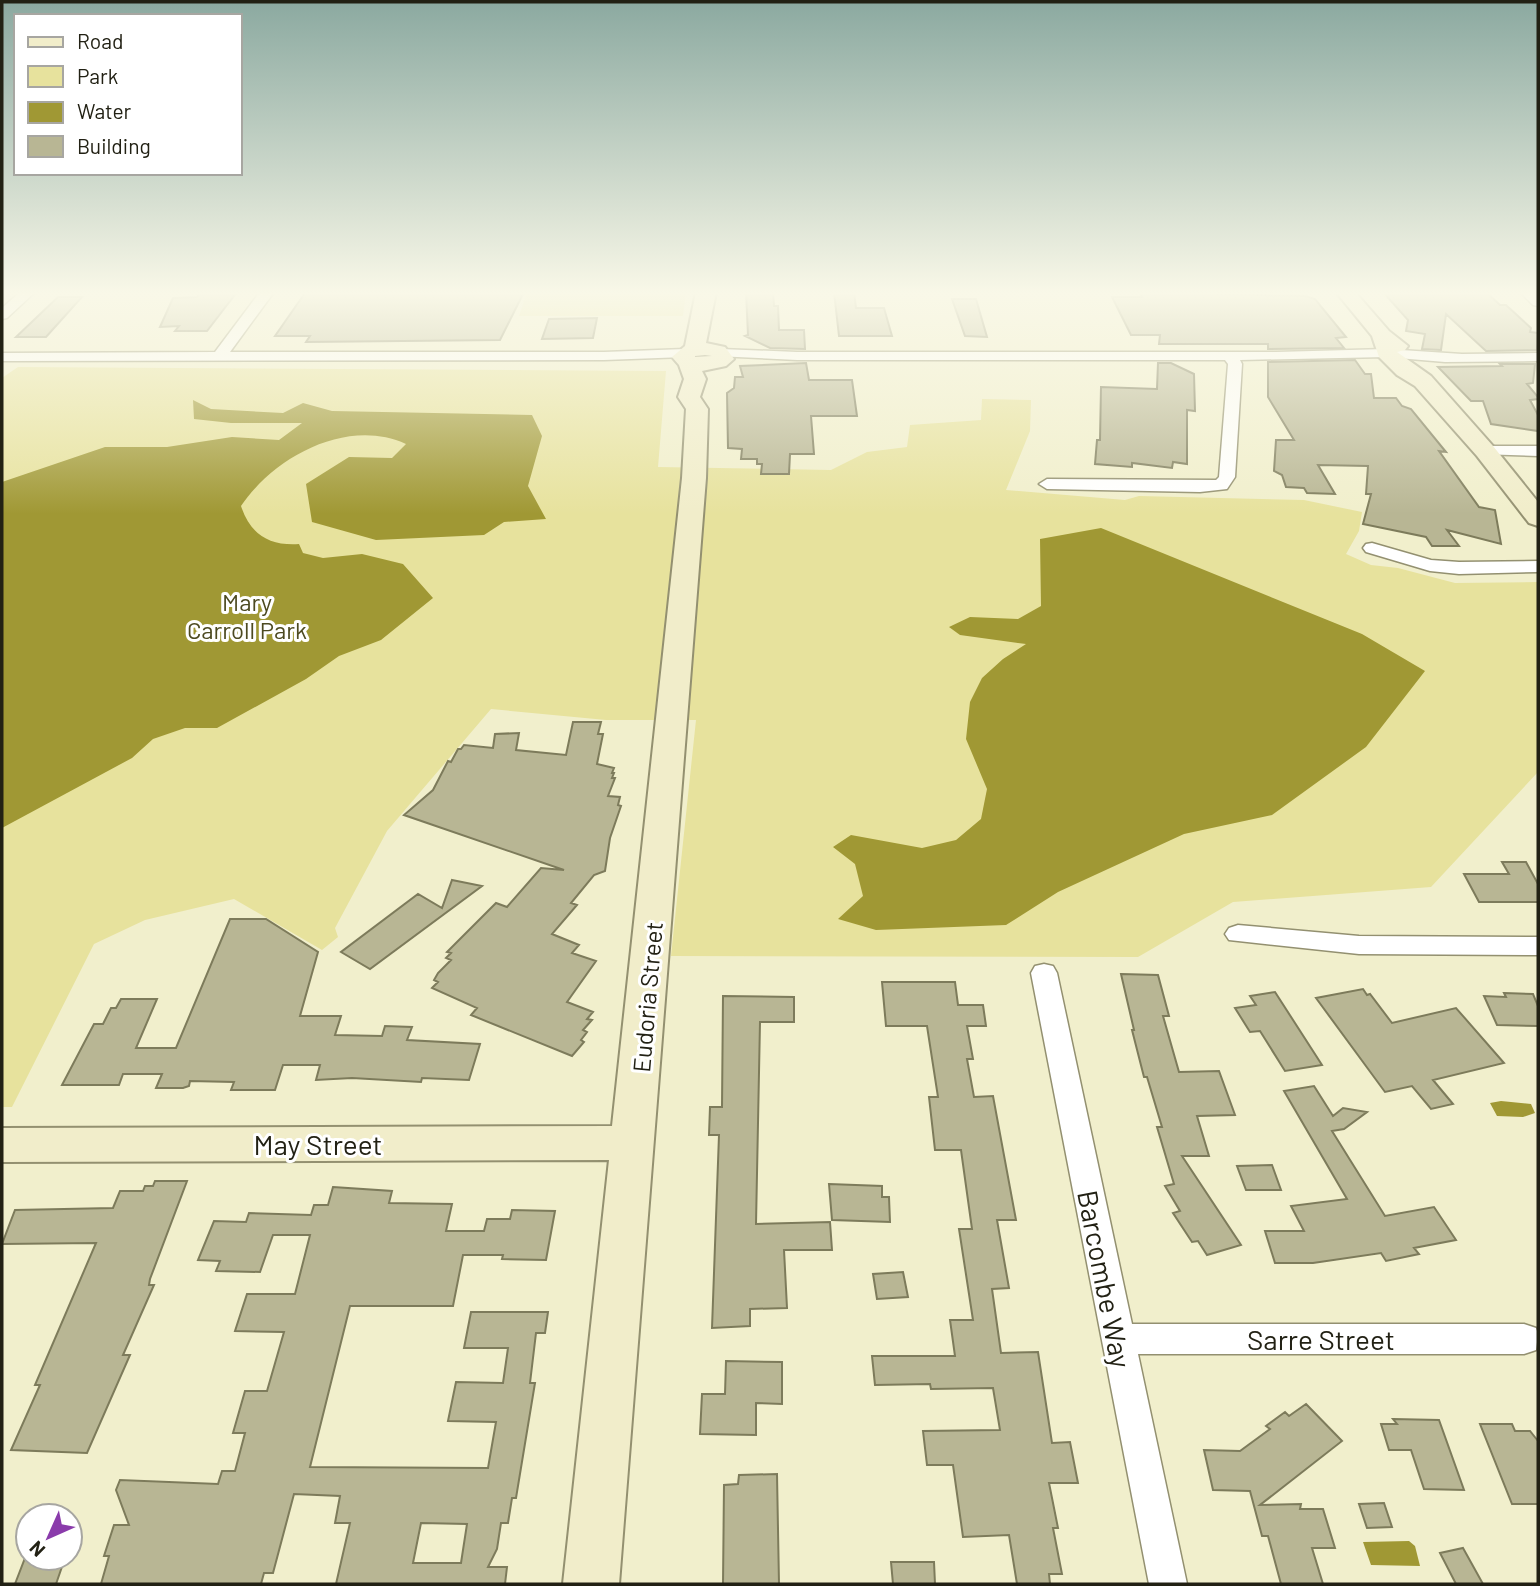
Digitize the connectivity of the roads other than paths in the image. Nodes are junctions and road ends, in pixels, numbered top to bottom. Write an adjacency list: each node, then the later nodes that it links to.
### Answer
1 (700, 366): 13 (street, Eudoria Street)
2 (1235, 366): 6 (street)
3 (1409, 366): 4 (street)
4 (1485, 451): 5 (street); 7 (street)
5 (1538, 451)
6 (1047, 484)
7 (1538, 518)
8 (1372, 548): 9 (street)
9 (1538, 567)
10 (1238, 934): 11 (street)
11 (1538, 946)
12 (1044, 973): 15 (street, Barcombe Way)
13 (634, 1143): 14 (street, May Street); 17 (street, Eudoria Street)
14 (2, 1145)
15 (1117, 1339): 16 (street, Sarre Street); 18 (street, Barcombe Way)
16 (1524, 1339)
17 (591, 1584)
18 (1168, 1584)

